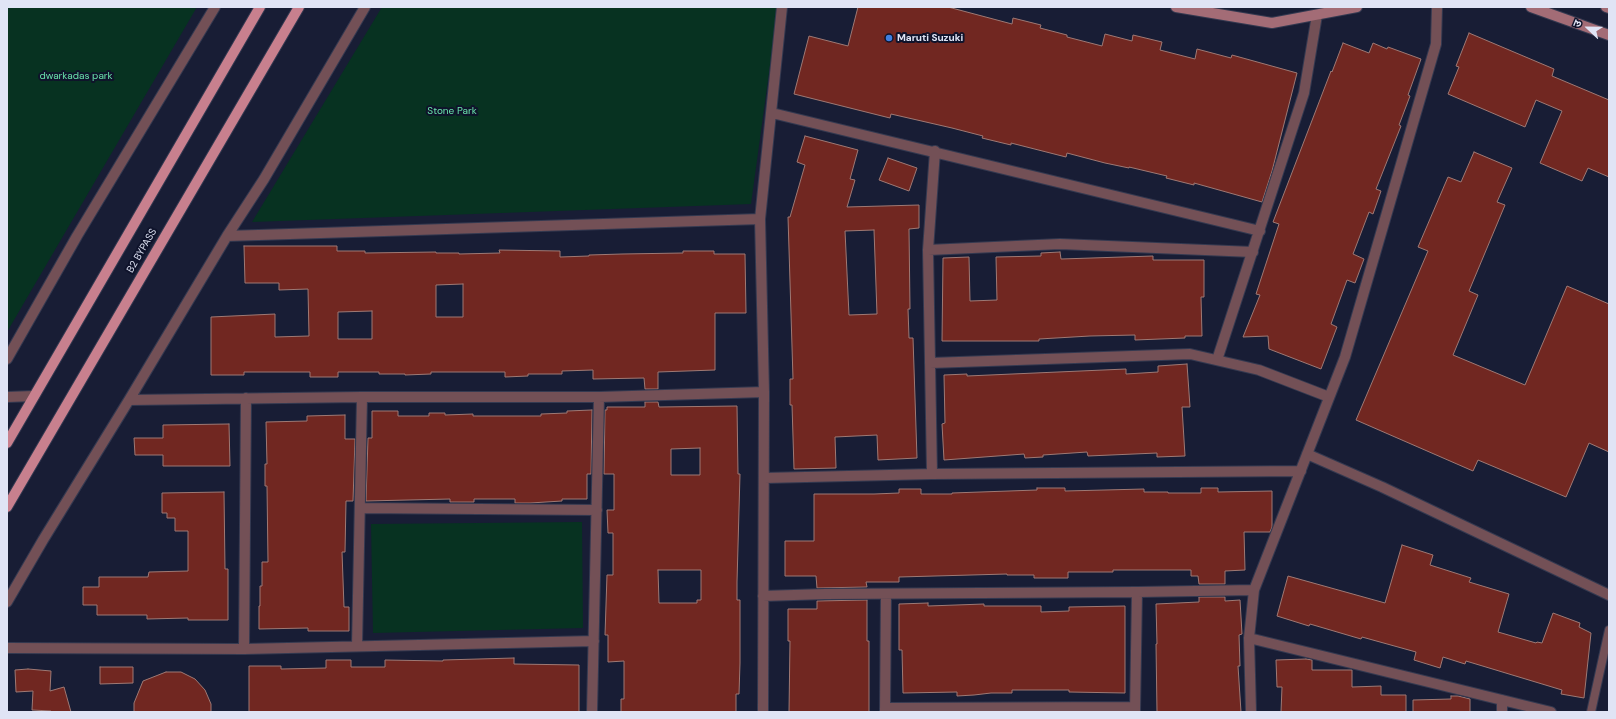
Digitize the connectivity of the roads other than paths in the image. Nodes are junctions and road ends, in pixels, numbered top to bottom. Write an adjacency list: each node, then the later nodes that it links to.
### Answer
1 (215, 7): 21 (street)
2 (260, 7): 25 (main road)
3 (299, 7): 37 (main road, B2 BYPASS)
4 (365, 7): 18 (street)
5 (782, 7): 14 (street)
6 (1176, 7): 12 (street)
7 (1357, 7): 12 (street)
8 (1437, 7): 29 (street)
9 (1531, 7): 13 (street)
10 (1606, 7): 11 (street)
11 (1609, 8)
12 (1317, 15): 17 (street)
13 (1609, 35)
14 (772, 113): 15 (street); 16 (street)
15 (935, 151): 17 (street); 19 (street)
16 (760, 219): 18 (street); 24 (street)
17 (1260, 231): 20 (street)
18 (227, 236): 31 (street)
19 (928, 250): 20 (street); 23 (street)
20 (1253, 252): 22 (street)
21 (7, 359)
22 (1217, 360): 23 (street); 29 (street)
23 (930, 363): 35 (street)
24 (764, 392): 28 (street); 36 (street)
25 (34, 396): 26 (street); 32 (main road)
26 (7, 397)
27 (362, 397): 28 (street); 30 (street); 38 (street)
28 (599, 397): 39 (street)
29 (1329, 397): 33 (street)
30 (246, 398): 31 (street); 51 (street)
31 (129, 400): 45 (street)
32 (7, 443)
33 (1307, 454): 34 (street); 43 (street)
34 (1301, 471): 35 (street); 40 (street)
35 (932, 474): 36 (street)
36 (764, 478): 44 (street)
37 (7, 507)
38 (360, 508): 39 (street); 49 (street)
39 (597, 510): 48 (street)
40 (1254, 590): 41 (street); 47 (street)
41 (1137, 592): 42 (street); 53 (street)
42 (886, 594): 44 (street); 54 (street)
43 (1609, 595)
44 (764, 596): 56 (street)
45 (7, 602)
46 (1609, 630): 60 (lane)
47 (1249, 638): 52 (street); 57 (street)
48 (594, 641): 49 (street); 55 (street)
49 (358, 646): 51 (street)
50 (7, 648): 51 (street)
51 (244, 649)
52 (1502, 700): 58 (street); 59 (street)
53 (1135, 709): 54 (street)
54 (885, 710)
55 (592, 712)
56 (763, 712)
57 (1251, 712)
58 (1502, 712)
59 (1551, 712)
60 (1592, 712)

